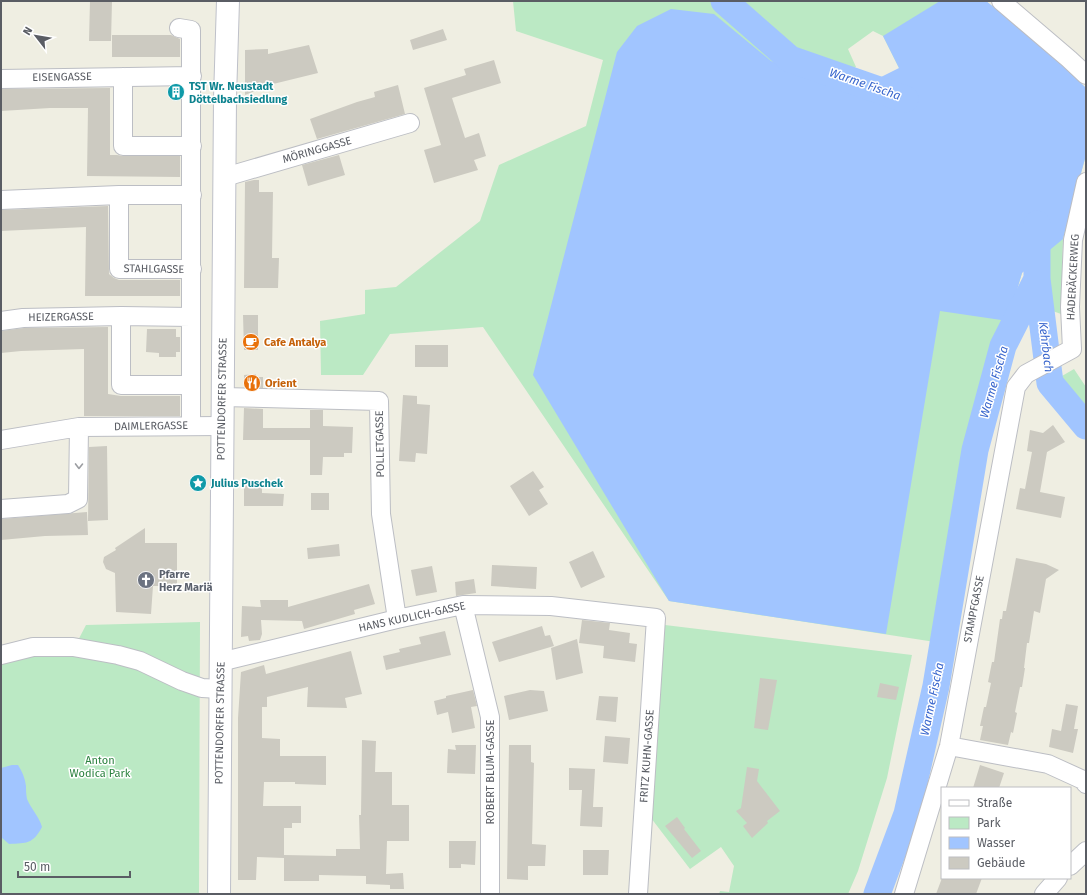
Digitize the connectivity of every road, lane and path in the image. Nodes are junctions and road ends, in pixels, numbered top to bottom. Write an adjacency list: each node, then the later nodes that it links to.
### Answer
1 (228, 1): 10 (main road, POTTENDORFER STRASSE)
2 (1001, 1): 4 (street)
3 (179, 28): 5 (street)
4 (1086, 75)
5 (192, 76): 6 (street, EISENGASSE); 9 (street)
6 (123, 77): 7 (street, EISENGASSE); 9 (street)
7 (1, 78)
8 (410, 123): 10 (street, MÖRINGGASSE)
9 (192, 146): 13 (street)
10 (225, 177): 21 (main road, POTTENDORFER STRASSE)
11 (1086, 182): 19 (street, HADERÄCKERWEG)
12 (119, 195): 13 (street); 14 (street); 15 (street, STAHLGASSE)
13 (192, 195): 15 (street)
14 (1, 200)
15 (192, 269): 17 (street)
16 (121, 316): 17 (street, HEIZERGASSE); 18 (street, HEIZERGASSE); 20 (street)
17 (191, 316): 20 (street)
18 (1, 321)
19 (1066, 352): 33 (street, STAMPFGASSE)
20 (191, 385): 22 (street)
21 (222, 398): 23 (main road, POTTENDORFER STRASSE); 29 (street, POLLETGASSE)
22 (191, 426): 23 (street, DAIMLERGASSE); 24 (street, DAIMLERGASSE)
23 (222, 426): 31 (main road, POTTENDORFER STRASSE)
24 (79, 427): 25 (street, DAIMLERGASSE); 26 (street, one-way to 26)
25 (1, 440)
26 (1, 509)
27 (463, 605): 28 (street, HANS KUDLICH-GASSE); 29 (street, HANS KUDLICH-GASSE); 39 (street, ROBERT BLUM-GASSE)
28 (656, 618): 40 (street, FRITZ KUHN-GASSE)
29 (397, 619): 31 (street, HANS KUDLICH-GASSE)
30 (1, 655): 32 (street)
31 (220, 662): 32 (main road, POTTENDORFER STRASSE)
32 (220, 689): 38 (main road, POTTENDORFER STRASSE)
33 (948, 746): 34 (street); 41 (street, STAMPFGASSE)
34 (1086, 784)
35 (1086, 851): 36 (street)
36 (1071, 865)
37 (1057, 879): 42 (street)
38 (219, 894)
39 (490, 894)
40 (638, 894)
41 (904, 894)
42 (1044, 894)

